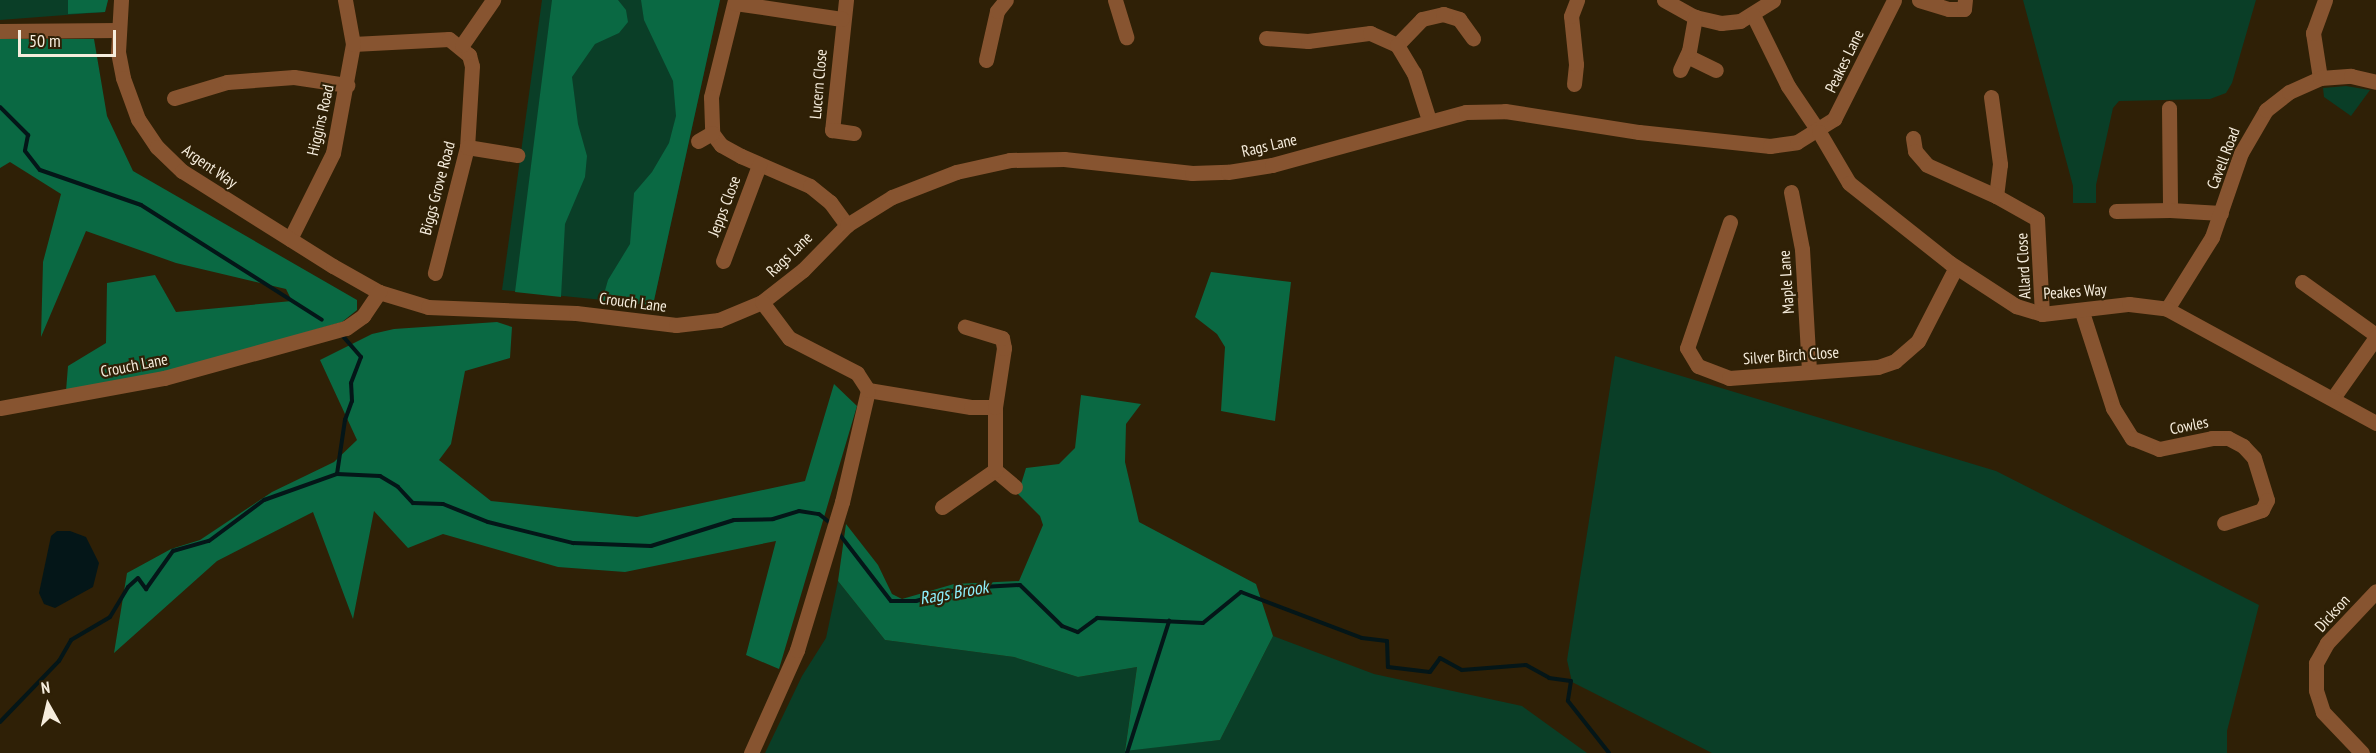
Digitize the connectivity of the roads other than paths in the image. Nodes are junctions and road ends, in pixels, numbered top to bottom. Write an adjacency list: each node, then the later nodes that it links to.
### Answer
1 (121, 0): 18 (street, Argent Way)
2 (345, 0): 23 (street, Higgins Road)
3 (493, 0): 24 (street)
4 (846, 0): 17 (street, Lucern Close)
5 (1006, 0): 27 (street)
6 (1114, 0): 20 (street)
7 (1577, 0): 32 (street)
8 (1664, 0): 16 (street)
9 (1773, 0): 15 (street)
10 (1894, 0): 38 (street, Peakes Lane)
11 (1919, 0): 12 (street)
12 (1965, 0)
13 (2325, 0): 30 (street)
14 (735, 1): 17 (street); 39 (street)
15 (1753, 15): 16 (street); 38 (street, Peakes Way)
16 (1695, 17): 26 (street)
17 (842, 19): 40 (street, Lucern Close)
18 (118, 30): 19 (street); 53 (street, Argent Way)
19 (0, 31)
20 (1126, 37)
21 (1266, 38): 25 (street)
22 (1473, 38): 25 (street)
23 (352, 44): 24 (street); 33 (street, Higgins Road)
24 (462, 45): 43 (street, Biggs Grove Road)
25 (1397, 45): 37 (street)
26 (1687, 56): 28 (street); 29 (street)
27 (986, 60)
28 (1680, 70)
29 (1716, 70)
30 (2320, 78): 31 (street, Cavell Road); 50 (street, Cavell Road)
31 (2376, 82)
32 (1574, 84)
33 (346, 86): 35 (street); 53 (street, Higgins Road)
34 (1991, 97): 47 (street)
35 (174, 98)
36 (2169, 108): 48 (street)
37 (1429, 120): 38 (street, Rags Lane); 52 (street, Rags Lane)
38 (1819, 132): 55 (street, Peakes Way)
39 (712, 133): 42 (street); 45 (street)
40 (854, 133)
41 (1913, 138): 47 (street)
42 (698, 141)
43 (467, 147): 44 (street); 56 (street, Biggs Grove Road)
44 (517, 155)
45 (759, 165): 52 (street); 54 (street, Jepps Close)
46 (1791, 192): 65 (street, Maple Lane)
47 (1996, 196): 62 (street, Allard Close)
48 (2170, 210): 49 (street, Cavell Road); 50 (street, Cavell Road)
49 (2116, 211)
50 (2221, 213): 60 (street, Cavell Road)
51 (1730, 222): 65 (street, Silver Birch Close)
52 (847, 225): 59 (street, Rags Lane)
53 (290, 239): 58 (street, Argent Way)
54 (723, 261)
55 (1956, 267): 62 (street, Peakes Way); 65 (street, Silver Birch Close)
56 (435, 273)
57 (2302, 282): 64 (street)
58 (379, 292): 59 (street, Crouch Lane); 69 (street, Crouch Lane)
59 (762, 302): 66 (street)
60 (2167, 309): 61 (street, Peakes Way); 67 (street, Peakes Way)
61 (2082, 312): 62 (street, Peakes Way); 74 (street, Cowles)
62 (2042, 314)
63 (965, 327): 68 (street)
64 (2376, 336): 67 (street)
65 (1809, 371)
66 (868, 390): 68 (street); 76 (street)
67 (2333, 398): 70 (street, Peakes Way)
68 (995, 407): 71 (street)
69 (0, 408)
70 (2376, 423)
71 (995, 470): 72 (street); 73 (street)
72 (1015, 487)
73 (942, 507)
74 (2224, 523)
75 (2376, 591): 77 (street, Dickson)
76 (751, 753)
77 (2362, 753)

